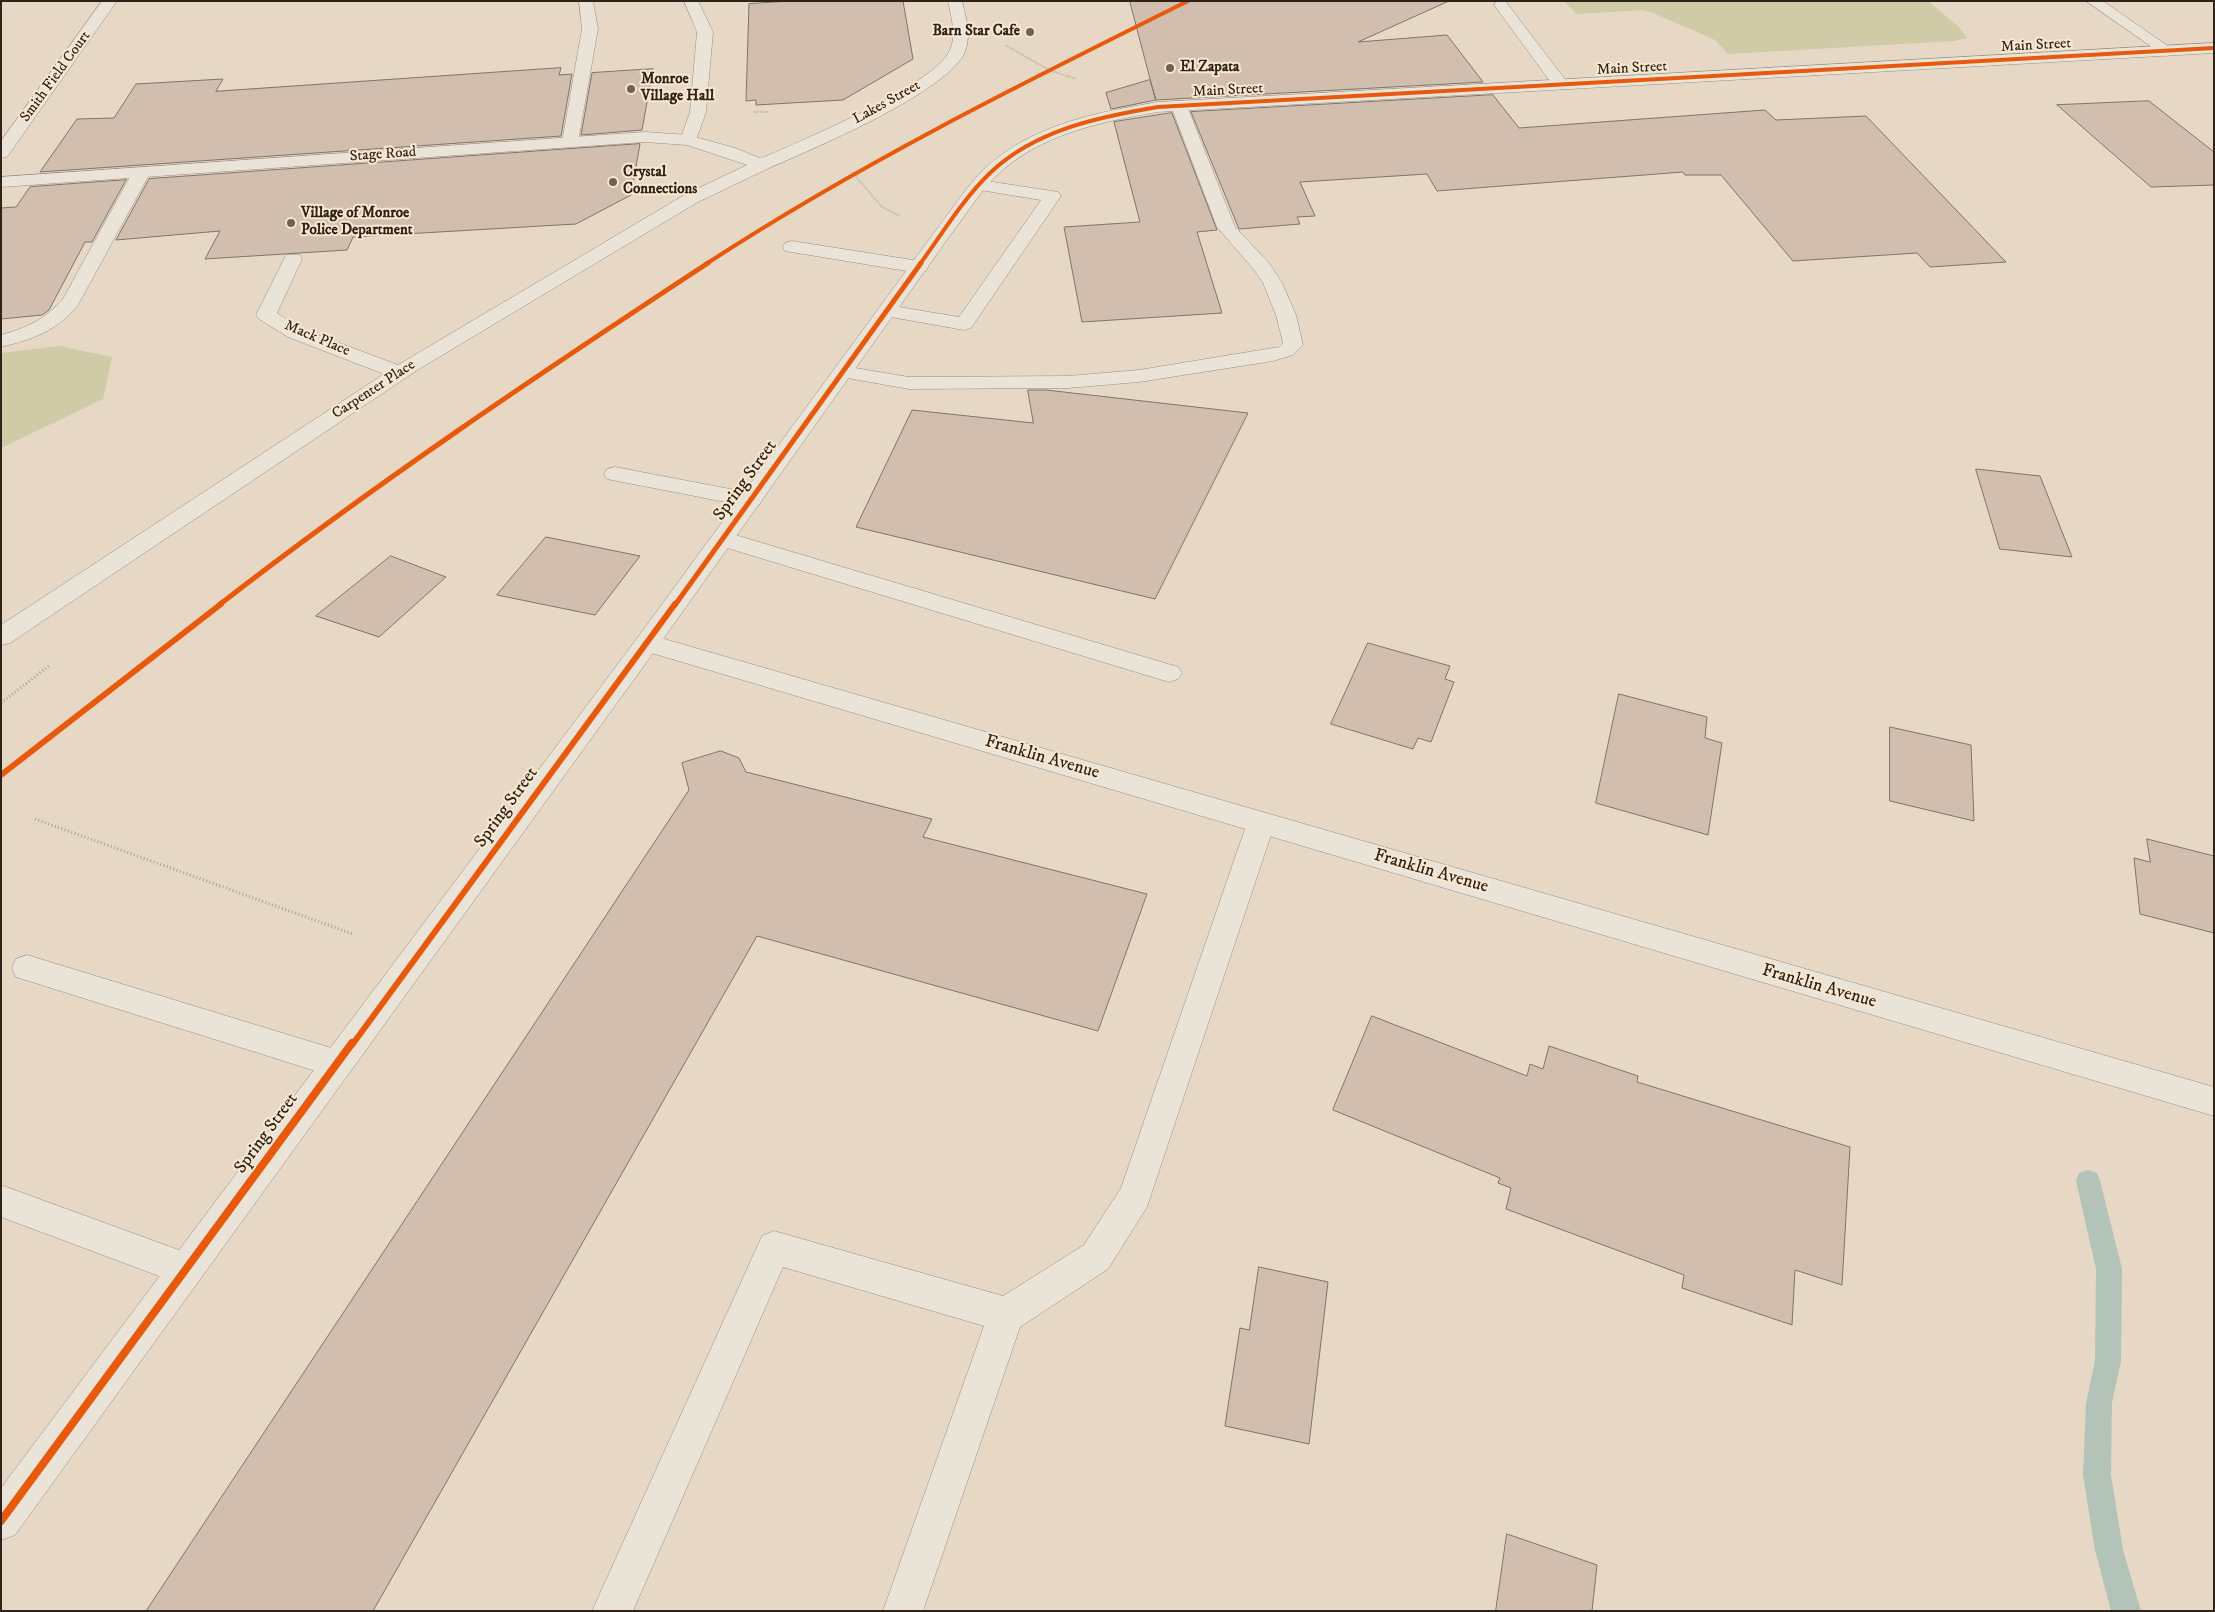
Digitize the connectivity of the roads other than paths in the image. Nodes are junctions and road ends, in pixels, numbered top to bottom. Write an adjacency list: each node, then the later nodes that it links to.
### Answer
1 (110, 1): 14 (street, Smith Field Court)
2 (586, 1): 13 (street)
3 (691, 1): 12 (street)
4 (955, 1): 15 (street, Lakes Street)
5 (2093, 1): 8 (street)
6 (1501, 5): 9 (street)
7 (2214, 48): 8 (street, Main Street)
8 (2167, 51): 9 (street, Main Street)
9 (1561, 85): 10 (street, Main Street)
10 (1179, 106): 11 (street, Main Street); 24 (street)
11 (1055, 133): 18 (street, Spring Street)
12 (688, 140): 13 (street, Stage Road); 15 (street, Stage Road)
13 (570, 142): 16 (street, Stage Road)
14 (1, 153)
15 (761, 165): 25 (street, Carpenter Place)
16 (142, 172): 17 (street, Stage Road); 23 (street)
17 (1, 182)
18 (980, 185): 21 (street, Spring Street); 22 (street)
19 (792, 247): 21 (street)
20 (293, 259): 25 (street, Mack Place)
21 (919, 267): 22 (street, Spring Street)
22 (887, 311): 24 (street, Spring Street)
23 (1, 342)
24 (843, 372): 27 (street, Spring Street)
25 (400, 373): 29 (street, Carpenter Place)
26 (615, 474): 27 (street)
27 (751, 500): 28 (street, Spring Street)
28 (722, 539): 30 (street, Spring Street); 31 (street)
29 (1, 637)
30 (647, 643): 32 (street, Franklin Avenue); 34 (street, Spring Street)
31 (1169, 673)
32 (1261, 823): 35 (street, Franklin Avenue); 38 (street)
33 (27, 968): 34 (street)
34 (338, 1064): 37 (street, Spring Street)
35 (2214, 1102)
36 (1, 1201): 37 (street)
37 (186, 1269): 39 (street, Spring Street)
38 (1006, 1315): 40 (street); 41 (street)
39 (1, 1521)
40 (612, 1611)
41 (903, 1611)

